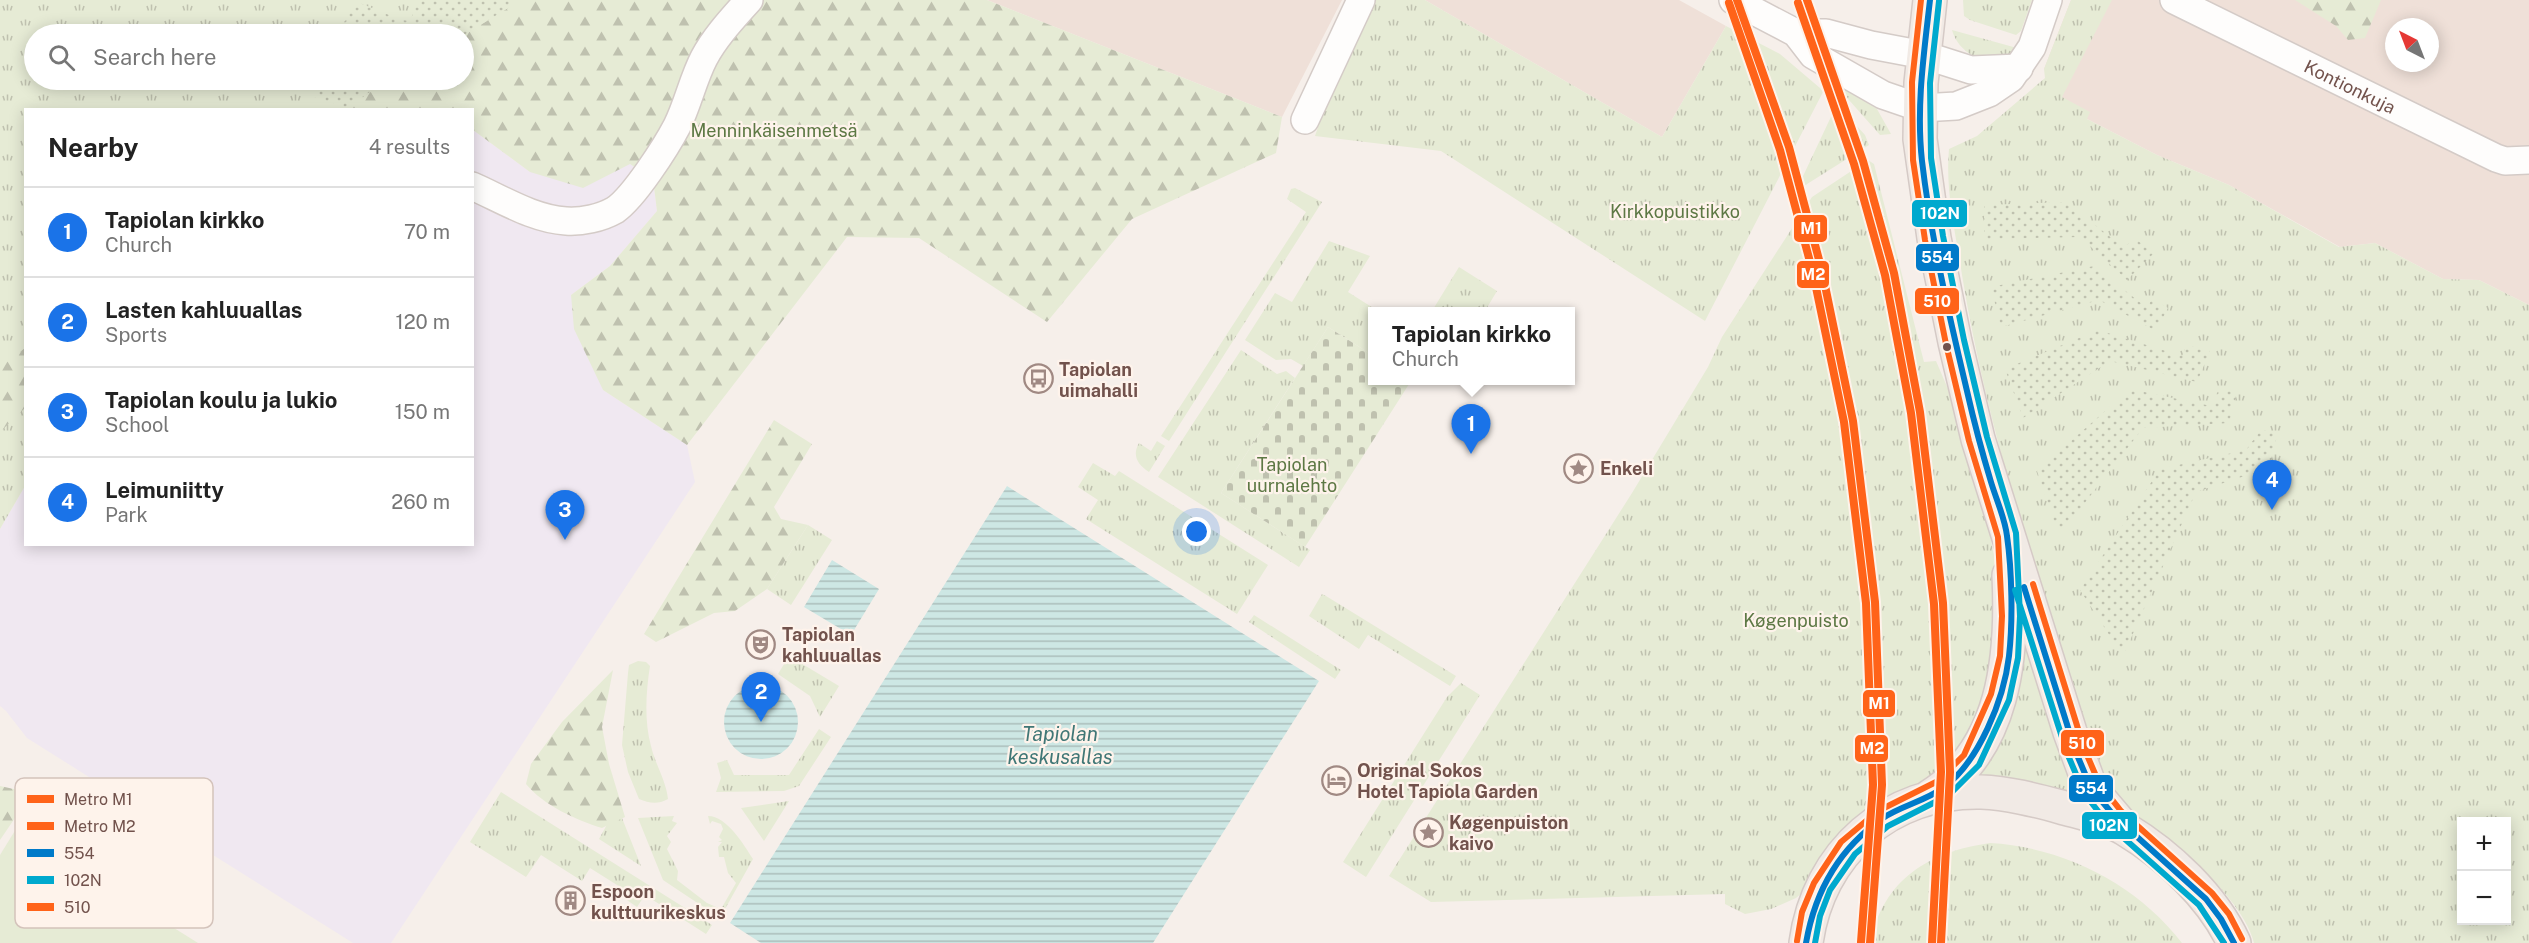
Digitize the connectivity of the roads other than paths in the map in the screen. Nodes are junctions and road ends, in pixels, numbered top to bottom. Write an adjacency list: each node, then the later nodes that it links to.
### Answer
1 (749, 0): 13 (street)
2 (1360, 0): 11 (street)
3 (1733, 0): 7 (street)
4 (1930, 0): 8 (main road)
5 (2048, 0): 9 (street)
6 (2174, 0): 12 (street, Kontionkuja)
7 (1796, 33): 8 (street); 10 (street)
8 (1924, 55): 9 (street); 10 (main road)
9 (2019, 68): 10 (street)
10 (1921, 108): 14 (main road)
11 (1305, 120)
12 (2529, 160)
13 (474, 187)
14 (2007, 535): 15 (main road); 16 (main road)
15 (1927, 798): 16 (main road); 17 (main road)
16 (2124, 828): 18 (main road)
17 (1806, 943)
18 (2234, 943)

